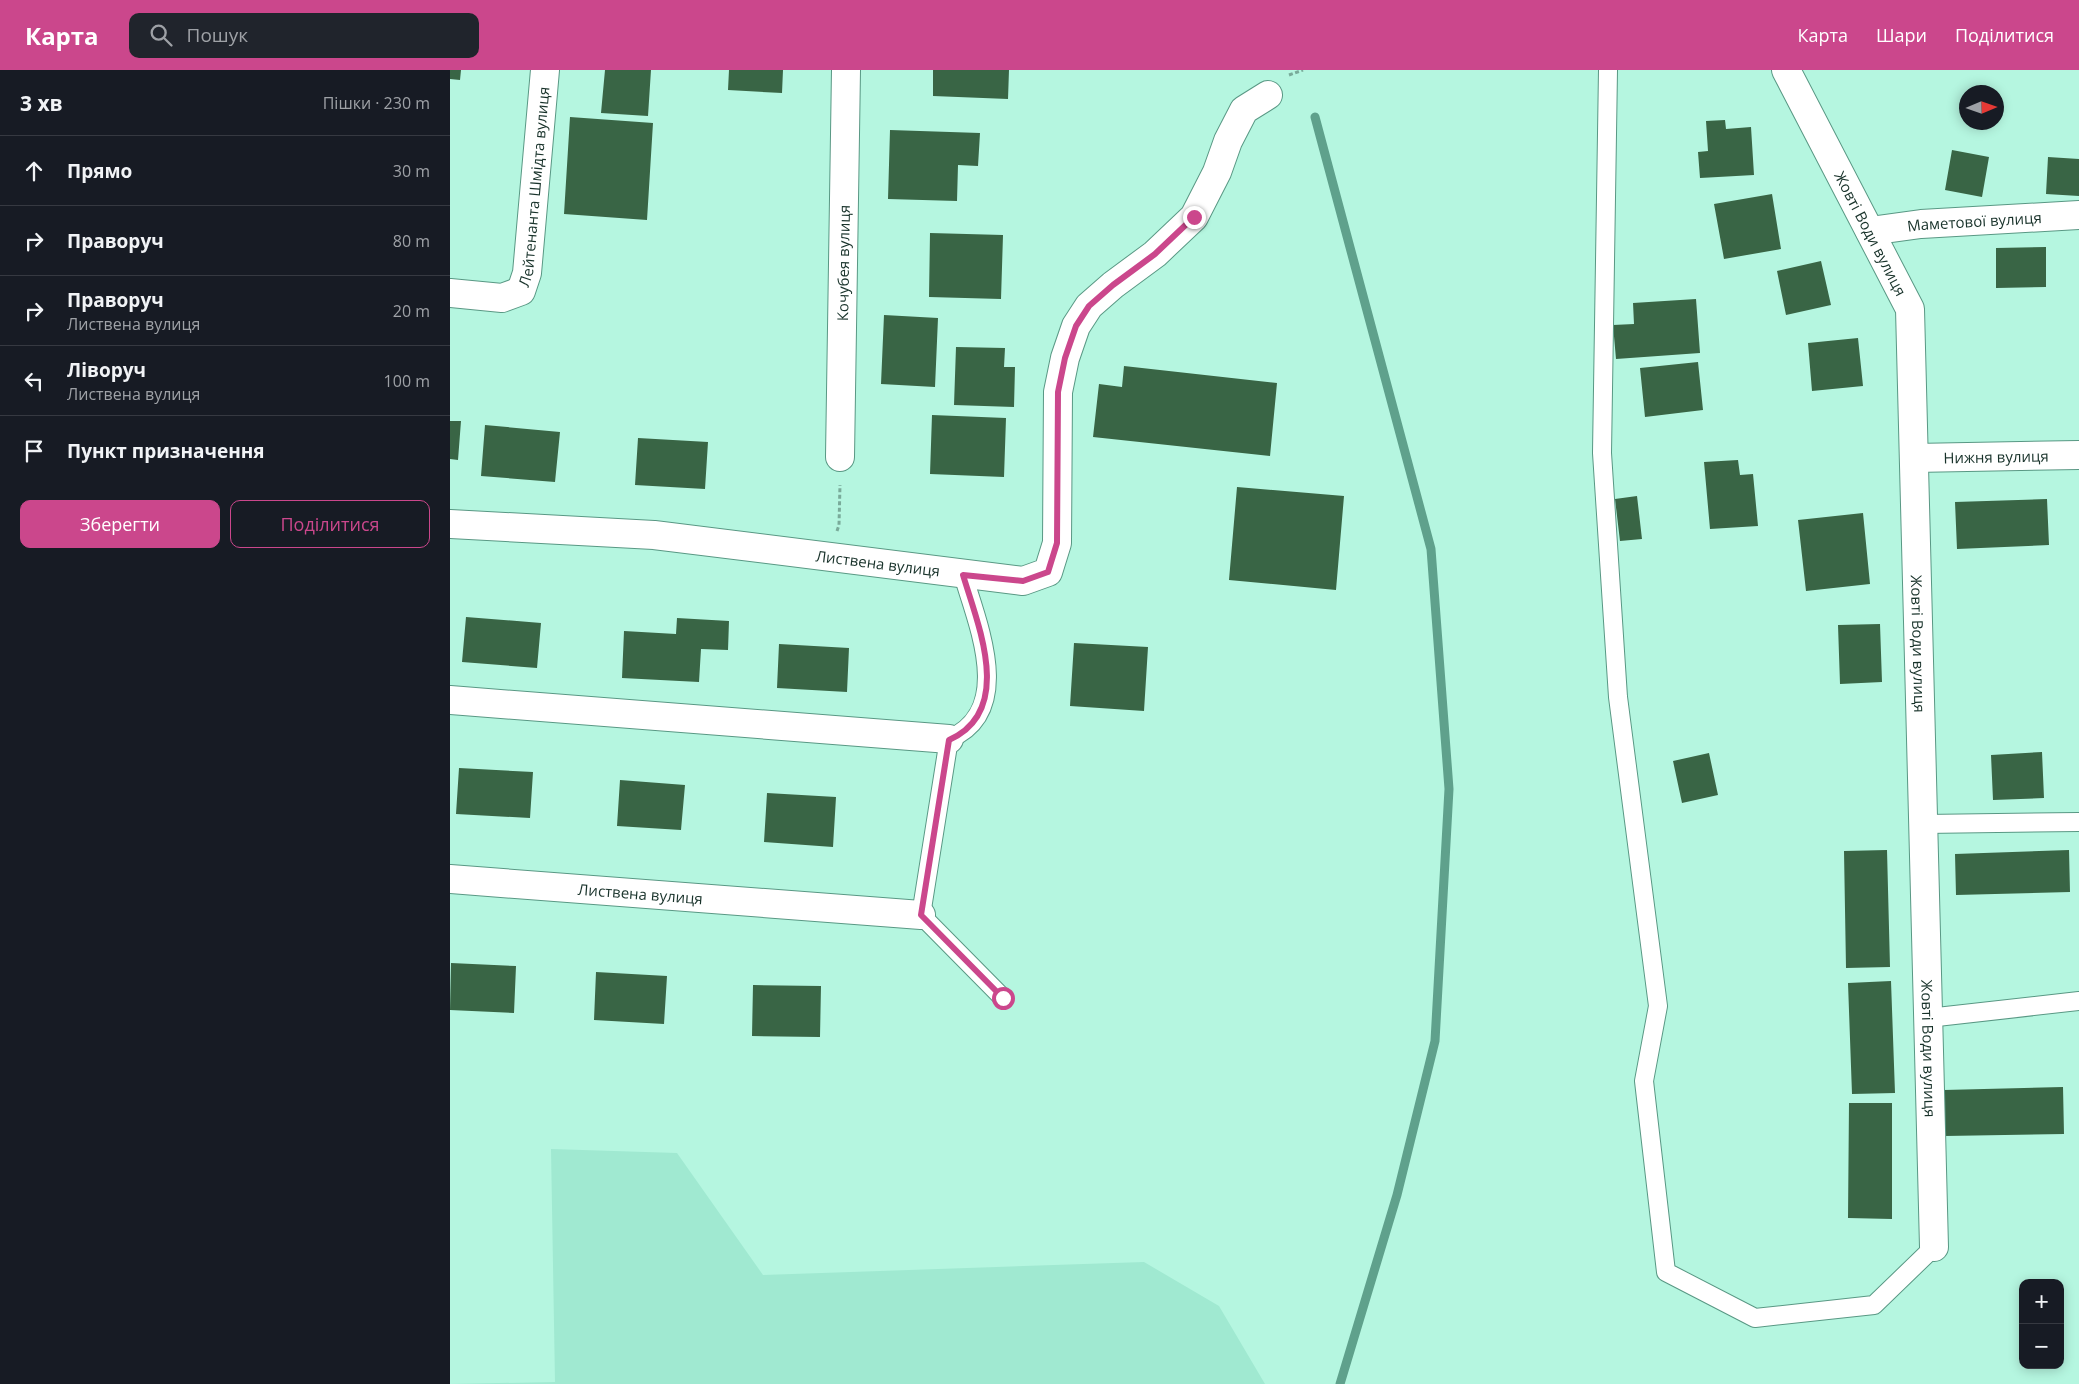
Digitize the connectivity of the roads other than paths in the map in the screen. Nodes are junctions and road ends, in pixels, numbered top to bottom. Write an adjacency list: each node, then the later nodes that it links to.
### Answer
1 (544, 70): 8 (street, Лейтенанта Шмідта вулиця)
2 (846, 70): 10 (street, Кочубея вулиця)
3 (1608, 70): 23 (lane)
4 (1786, 70): 7 (street, Жовті Води вулиця)
5 (1268, 95): 13 (street, Листвена вулиця)
6 (2079, 215): 7 (street, Маметової вулиця)
7 (1870, 231): 11 (street, Жовті Води вулиця)
8 (450, 293)
9 (2079, 455): 11 (street, Нижня вулиця)
10 (840, 457)
11 (1914, 458): 17 (street, Жовті Води вулиця)
12 (450, 524): 13 (street, Листвена вулиця)
13 (963, 575): 15 (lane)
14 (450, 700): 15 (street)
15 (949, 740): 19 (lane)
16 (2079, 822): 17 (lane)
17 (1924, 824): 22 (street, Жовті Води вулиця)
18 (450, 879): 19 (street, Листвена вулиця)
19 (921, 915): 20 (lane)
20 (1003, 998)
21 (2079, 1001): 22 (lane)
22 (1928, 1018): 23 (street, Жовті Води вулиця)
23 (1934, 1247)

